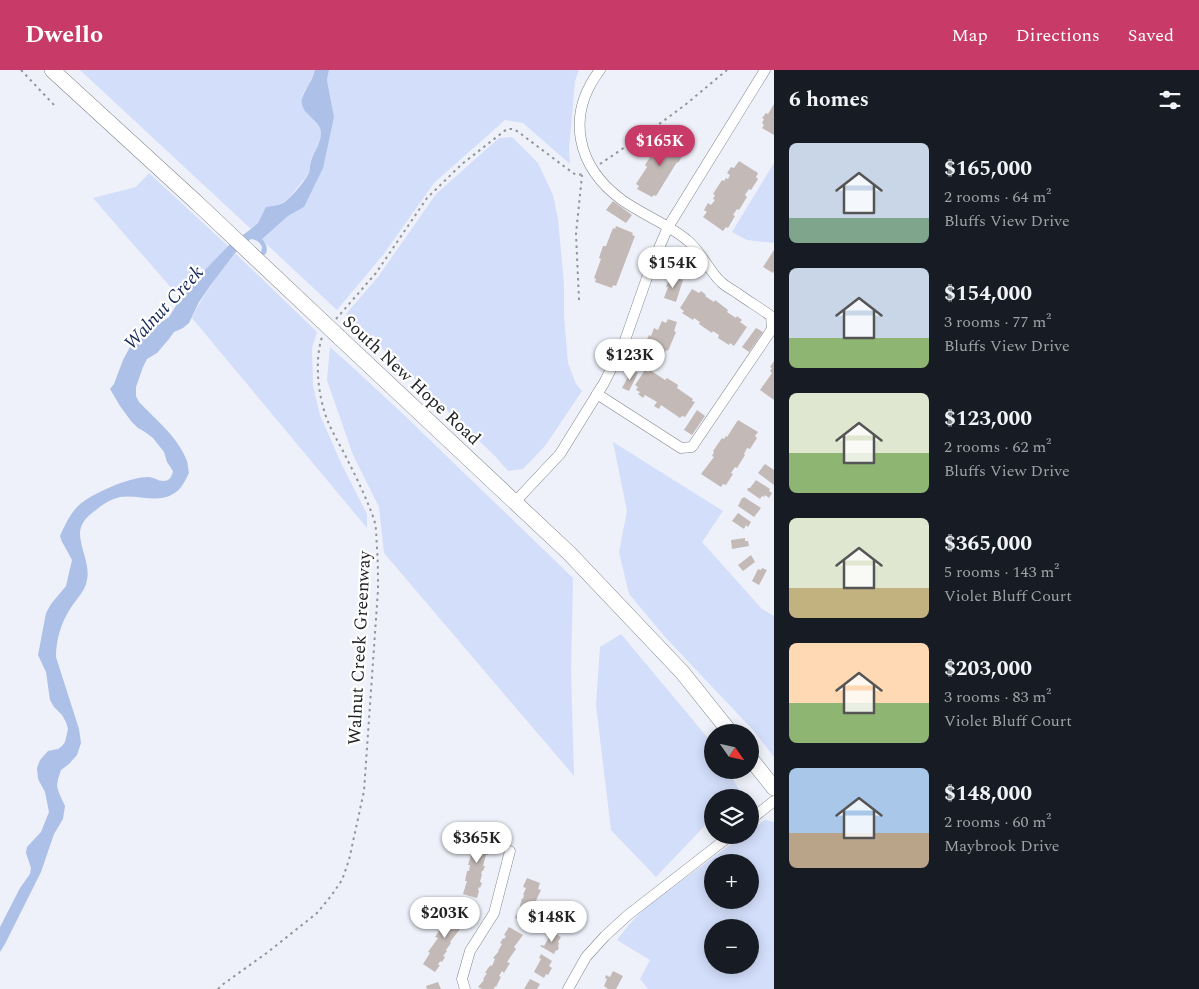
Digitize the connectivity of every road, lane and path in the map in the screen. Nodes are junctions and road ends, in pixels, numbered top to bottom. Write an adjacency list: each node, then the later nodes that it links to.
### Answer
1 (21, 70): 6 (path)
2 (52, 70): 15 (main road, South New Hope Road, bridge)
3 (600, 70): 10 (street)
4 (726, 70): 7 (path)
5 (765, 70): 10 (street)
6 (55, 106)
7 (600, 165)
8 (587, 174): 9 (path)
9 (582, 175): 11 (path); 12 (path)
10 (668, 227): 14 (street); 14 (street)
11 (580, 300)
12 (333, 322)
13 (322, 337): 23 (path, Walnut Creek Greenway)
14 (597, 394): 15 (street)
15 (514, 503): 16 (main road, South New Hope Road)
16 (724, 724)
17 (759, 769): 18 (main road)
18 (774, 788)
19 (774, 801): 20 (street)
20 (759, 813)
21 (719, 844): 25 (street)
22 (510, 851): 24 (street)
23 (218, 989)
24 (465, 989)
25 (568, 989)

